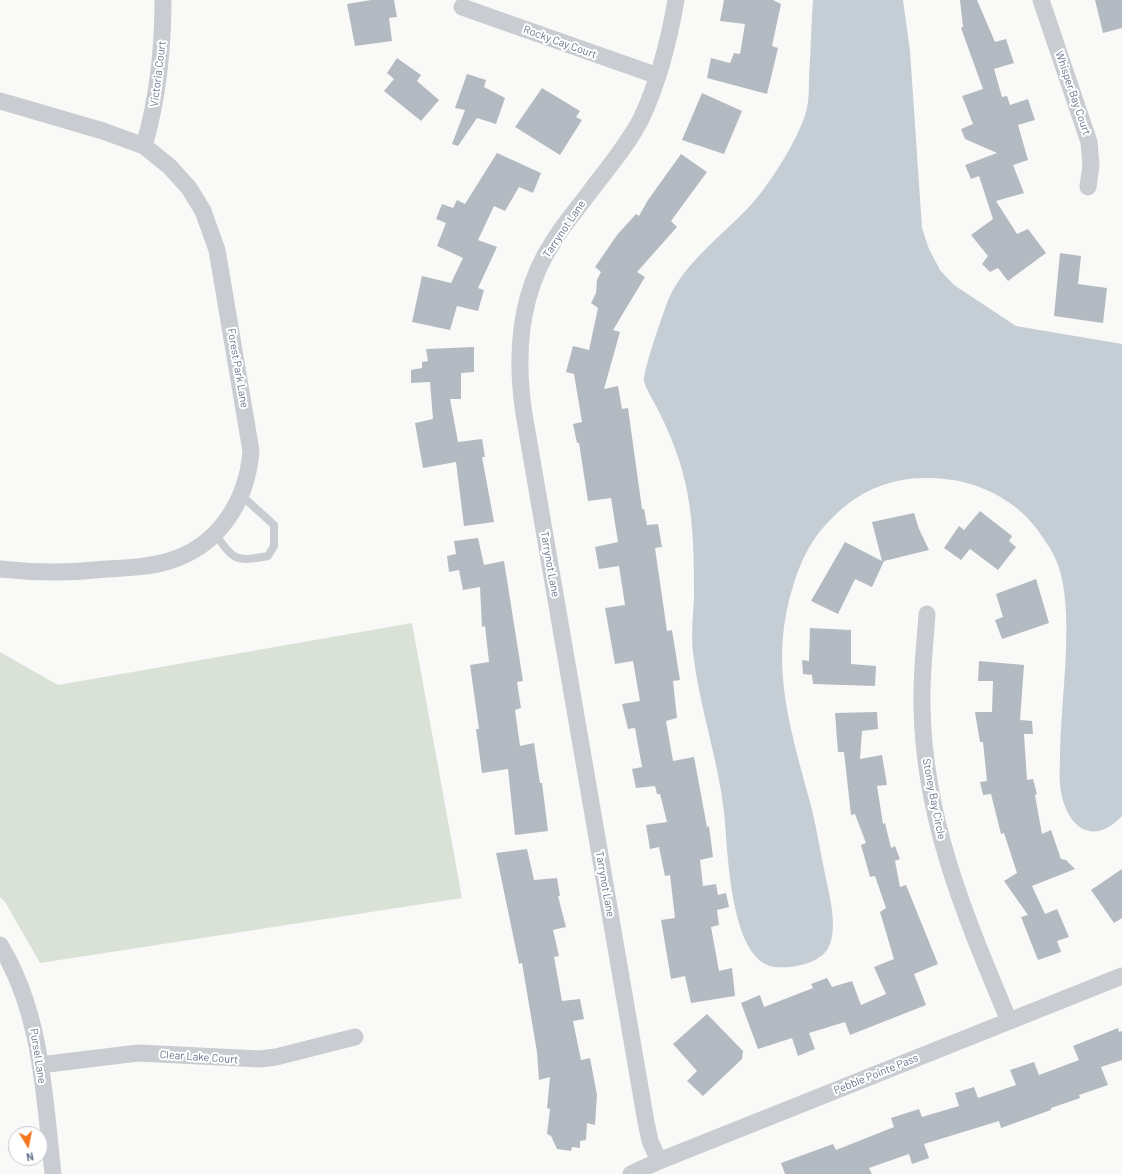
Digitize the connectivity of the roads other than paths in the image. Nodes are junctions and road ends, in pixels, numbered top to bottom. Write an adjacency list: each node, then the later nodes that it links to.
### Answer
1 (163, 0): 7 (street, Victoria Court)
2 (676, 0): 5 (street, Tarrynot Lane)
3 (1041, 0): 8 (street, Whisper Bay Court)
4 (462, 7): 5 (street, Rocky Cay Court)
5 (658, 76): 18 (street, Tarrynot Lane)
6 (0, 101): 7 (street, Forest Park Lane)
7 (144, 146): 9 (street, Forest Park Lane)
8 (1088, 187)
9 (242, 496): 10 (street, Forest Park Lane); 10 (lane)
10 (215, 534): 11 (street, Forest Park Lane)
11 (0, 569)
12 (927, 614): 15 (street, Stoney Bay Circle)
13 (0, 945): 17 (street, Pursel Lane)
14 (1122, 976): 15 (street, Pebble Pointe Pass)
15 (1009, 1021): 18 (street, Pebble Pointe Pass)
16 (355, 1037): 17 (street, Clear Lake Court)
17 (40, 1065): 19 (street, Pursel Lane)
18 (658, 1161): 20 (street, Pebble Pointe Pass)
19 (53, 1174)
20 (631, 1174)

